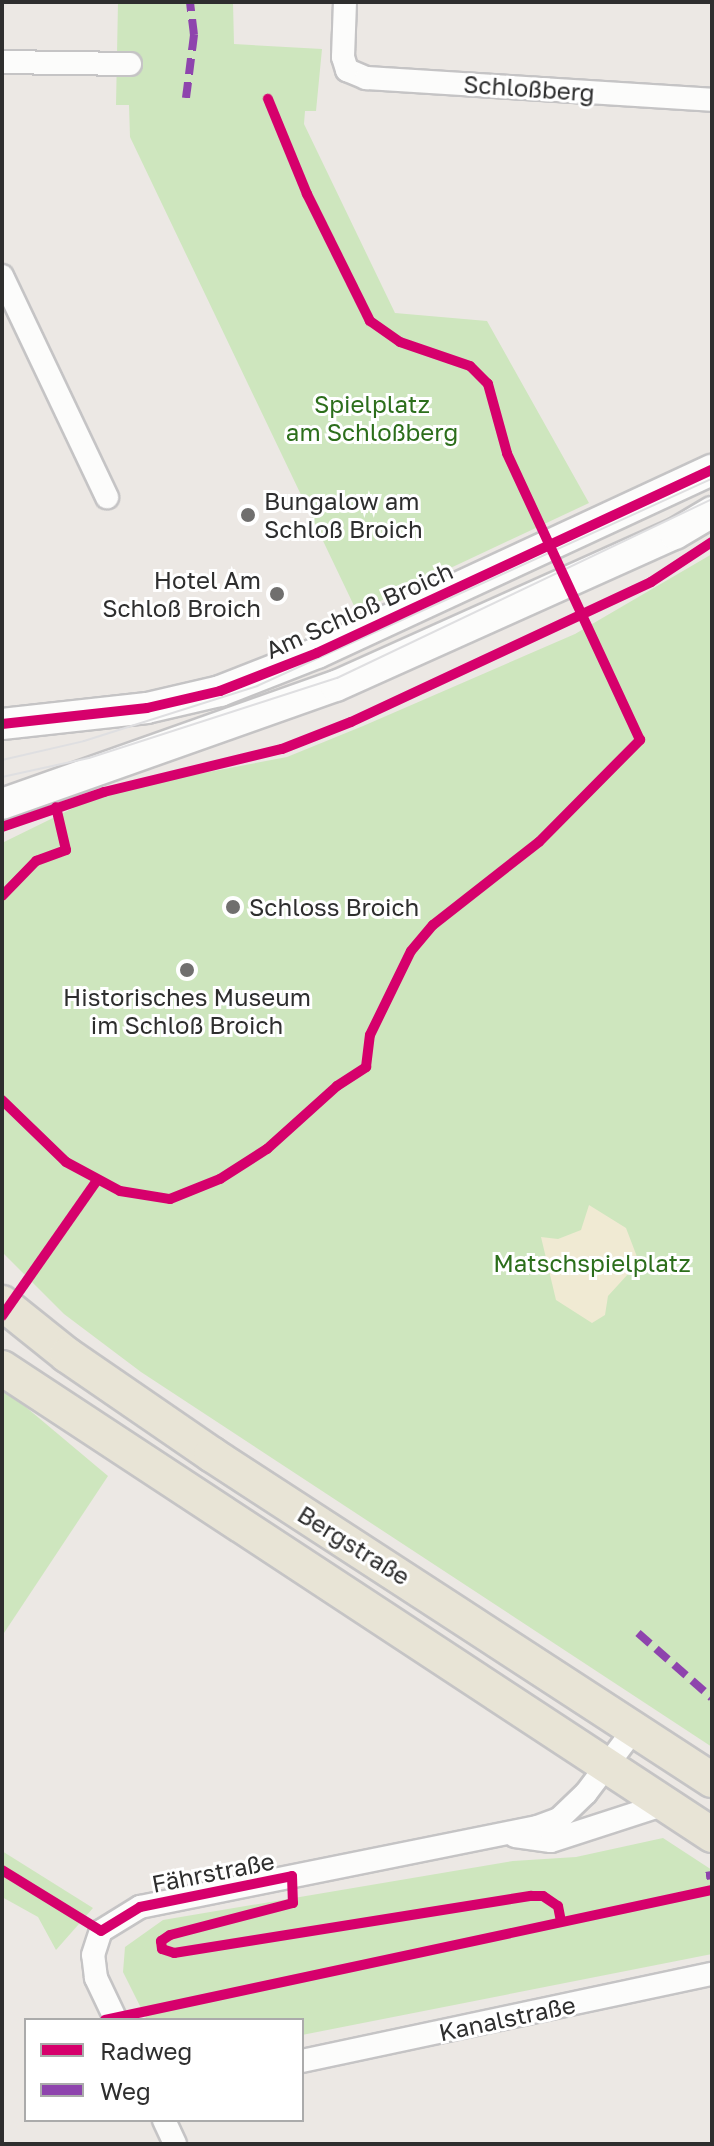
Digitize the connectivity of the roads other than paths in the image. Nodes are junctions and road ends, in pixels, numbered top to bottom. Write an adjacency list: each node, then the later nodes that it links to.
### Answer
1 (345, 2): 4 (street, Schloßberg)
2 (2, 62): 3 (street)
3 (130, 64)
4 (712, 100)
5 (2, 276): 7 (street)
6 (712, 470): 9 (main road, Am Schloß Broich)
7 (107, 497)
8 (712, 512): 10 (main road)
9 (2, 724)
10 (2, 804)
11 (2, 1303): 13 (main road, Bergstraße)
12 (2, 1368): 14 (main road, Bergstraße)
13 (635, 1728): 14 (street, Fährstraße); 15 (main road, Bergstraße)
14 (608, 1766): 16 (main road, Bergstraße); 17 (street, Fährstraße)
15 (712, 1780)
16 (665, 1804): 17 (street, Fährstraße); 18 (main road, Bergstraße)
17 (510, 1835): 20 (street, Fährstraße)
18 (712, 1835)
19 (712, 1974): 21 (street, Kanalstraße)
20 (115, 2018)
21 (304, 2061)
22 (165, 2122): 23 (street)
23 (175, 2144)

